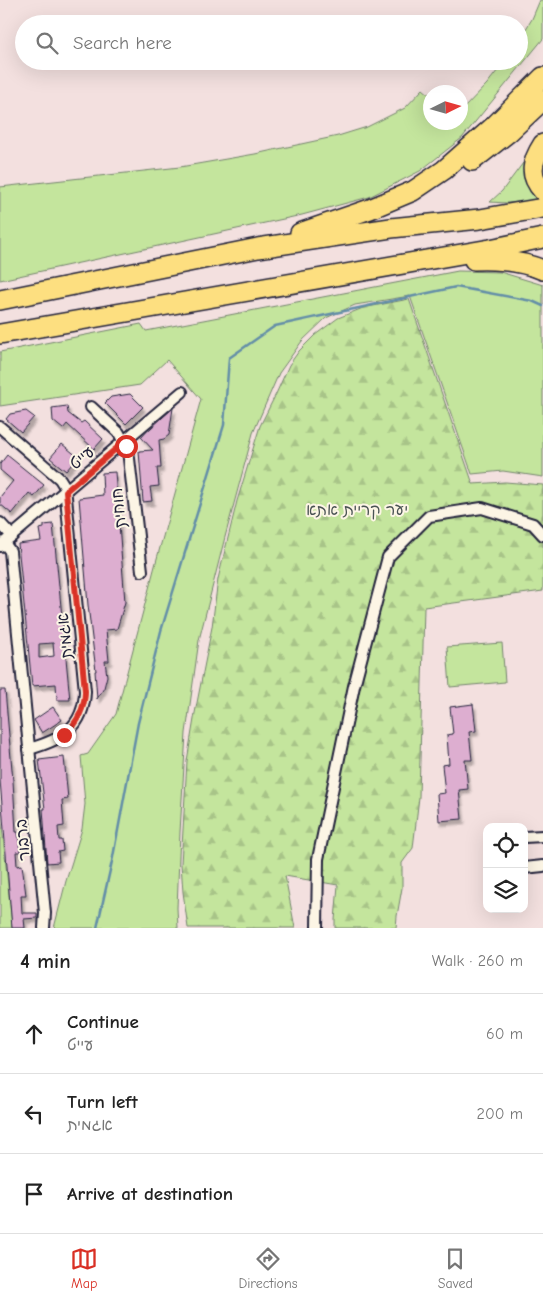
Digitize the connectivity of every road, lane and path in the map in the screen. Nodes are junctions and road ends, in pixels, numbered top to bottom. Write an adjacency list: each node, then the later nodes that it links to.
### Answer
1 (543, 77): 6 (highway)
2 (543, 100): 6 (highway)
3 (543, 144): 5 (highway)
4 (543, 152): 5 (highway)
5 (533, 169): 7 (highway)
6 (413, 191): 10 (highway)
7 (543, 191)
8 (543, 208): 10 (highway)
9 (543, 238): 11 (highway)
10 (258, 248): 13 (highway)
11 (416, 262): 12 (highway); 14 (highway)
12 (543, 270)
13 (0, 300)
14 (0, 334)
15 (182, 392): 18 (street, עייט)
16 (91, 407): 18 (street)
17 (0, 427): 19 (street)
18 (124, 442): 19 (street, עייט); 24 (street, חוחית)
19 (66, 491): 22 (street, עייט); 25 (street, אגמית)
20 (0, 523): 22 (street)
21 (543, 535): 31 (street)
22 (12, 536): 23 (street, עייט)
23 (2, 545): 25 (street, ברבור)
24 (142, 571)
25 (29, 749): 30 (street, ברבור)
26 (543, 836): 27 (street)
27 (528, 837)
28 (543, 866): 29 (street)
29 (528, 868)
30 (44, 928)
31 (317, 928)

